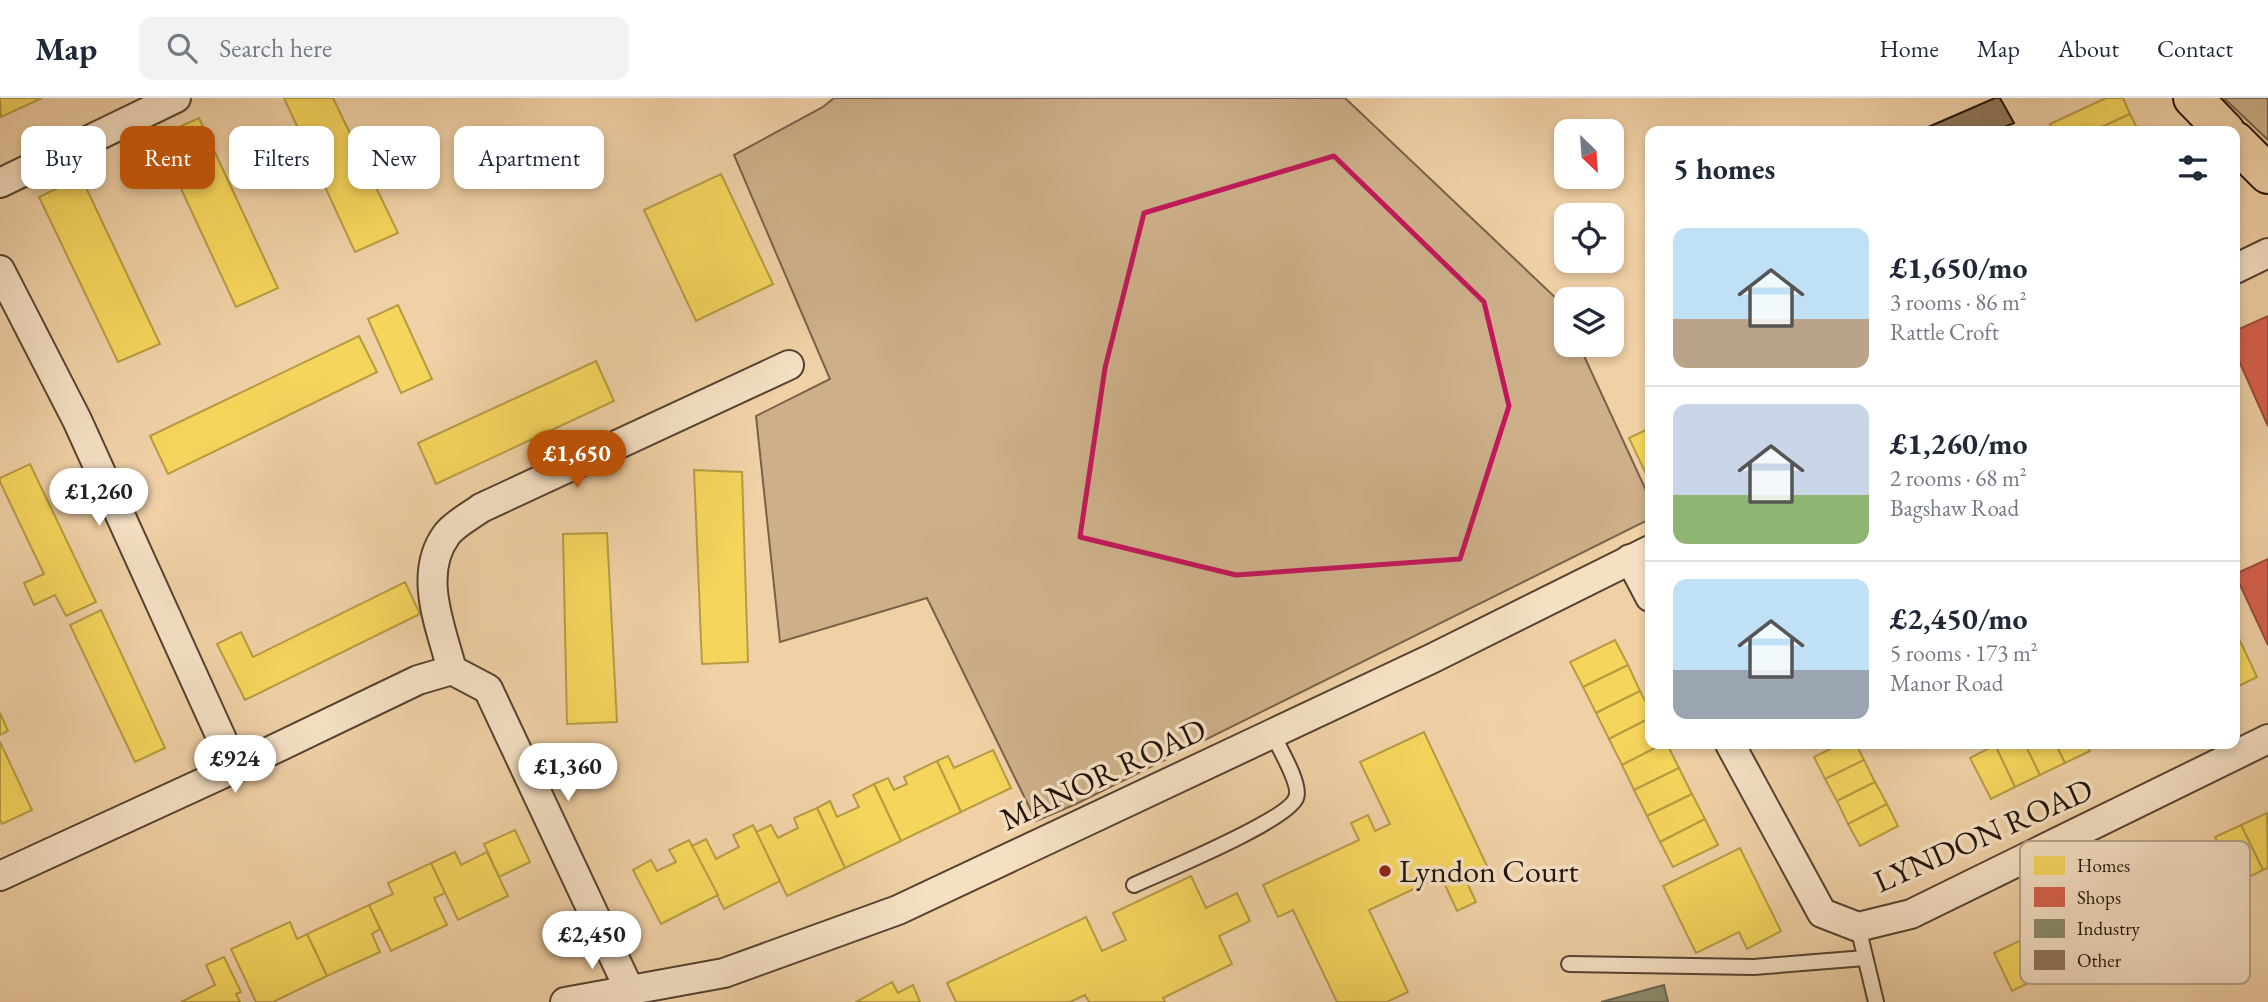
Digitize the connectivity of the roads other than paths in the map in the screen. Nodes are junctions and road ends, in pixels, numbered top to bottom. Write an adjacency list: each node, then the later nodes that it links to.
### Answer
1 (177, 98): 6 (street)
2 (2193, 98): 3 (main road)
3 (2220, 126)
4 (2240, 146): 5 (main road)
5 (2268, 174)
6 (0, 183)
7 (2268, 253): 8 (street)
8 (2240, 267)
9 (0, 270): 17 (street)
10 (789, 365): 13 (street)
11 (1640, 555): 12 (street); 14 (street, MANOR ROAD)
12 (1645, 576)
13 (452, 670): 17 (street); 25 (street)
14 (1272, 733): 21 (lane); 25 (street, MANOR ROAD)
15 (2268, 739): 18 (street, LYNDON ROAD)
16 (1733, 749): 22 (street, LYNDON ROAD)
17 (235, 768): 20 (street)
18 (2060, 841)
19 (2020, 861): 22 (street, LYNDON ROAD)
20 (0, 876)
21 (1135, 885)
22 (1858, 927): 23 (lane)
23 (1865, 958): 24 (lane); 27 (lane)
24 (1569, 964)
25 (629, 989): 26 (street, MANOR ROAD)
26 (565, 1002)
27 (1876, 1002)

